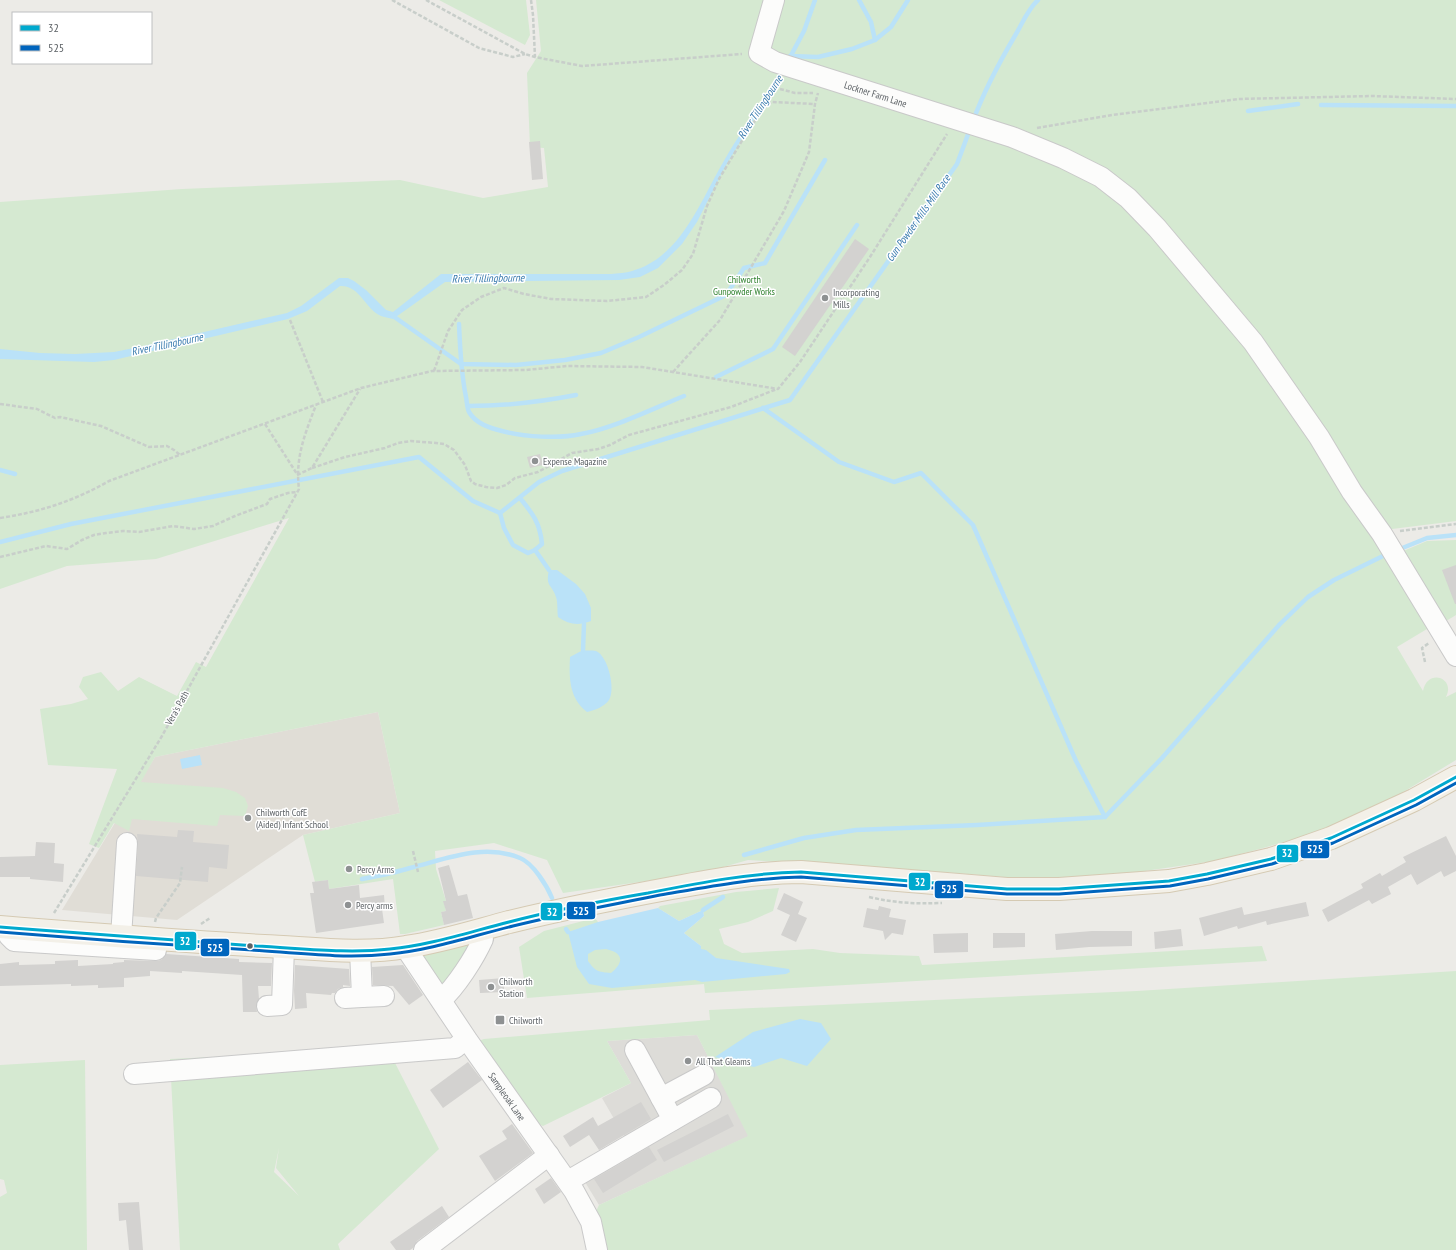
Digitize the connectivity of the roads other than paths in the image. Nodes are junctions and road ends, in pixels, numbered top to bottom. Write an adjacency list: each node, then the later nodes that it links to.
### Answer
1 (774, 0): 2 (street, Lockner Farm Lane)
2 (1456, 656)
3 (1456, 777): 6 (main road)
4 (127, 843): 7 (street)
5 (3, 928): 8 (main road)
6 (480, 930): 11 (main road); 14 (street)
7 (121, 937): 8 (main road); 9 (main road)
8 (94, 940): 9 (street)
9 (156, 945): 10 (main road)
10 (284, 947): 12 (main road); 15 (street)
11 (405, 947): 12 (main road); 14 (street, Sampleoak Lane)
12 (360, 950): 13 (street)
13 (384, 996)
14 (441, 1000): 16 (street, Sampleoak Lane)
15 (280, 1005)
16 (466, 1039): 18 (street); 23 (street, Sampleoak Lane)
17 (635, 1050): 20 (street)
18 (134, 1074)
19 (704, 1075): 20 (street)
20 (661, 1098): 22 (street)
21 (711, 1098): 22 (street)
22 (673, 1120): 24 (street)
23 (549, 1155): 24 (street, Sampleoak Lane); 25 (street)
24 (568, 1181): 26 (street, Sampleoak Lane)
25 (424, 1250)
26 (597, 1250)

